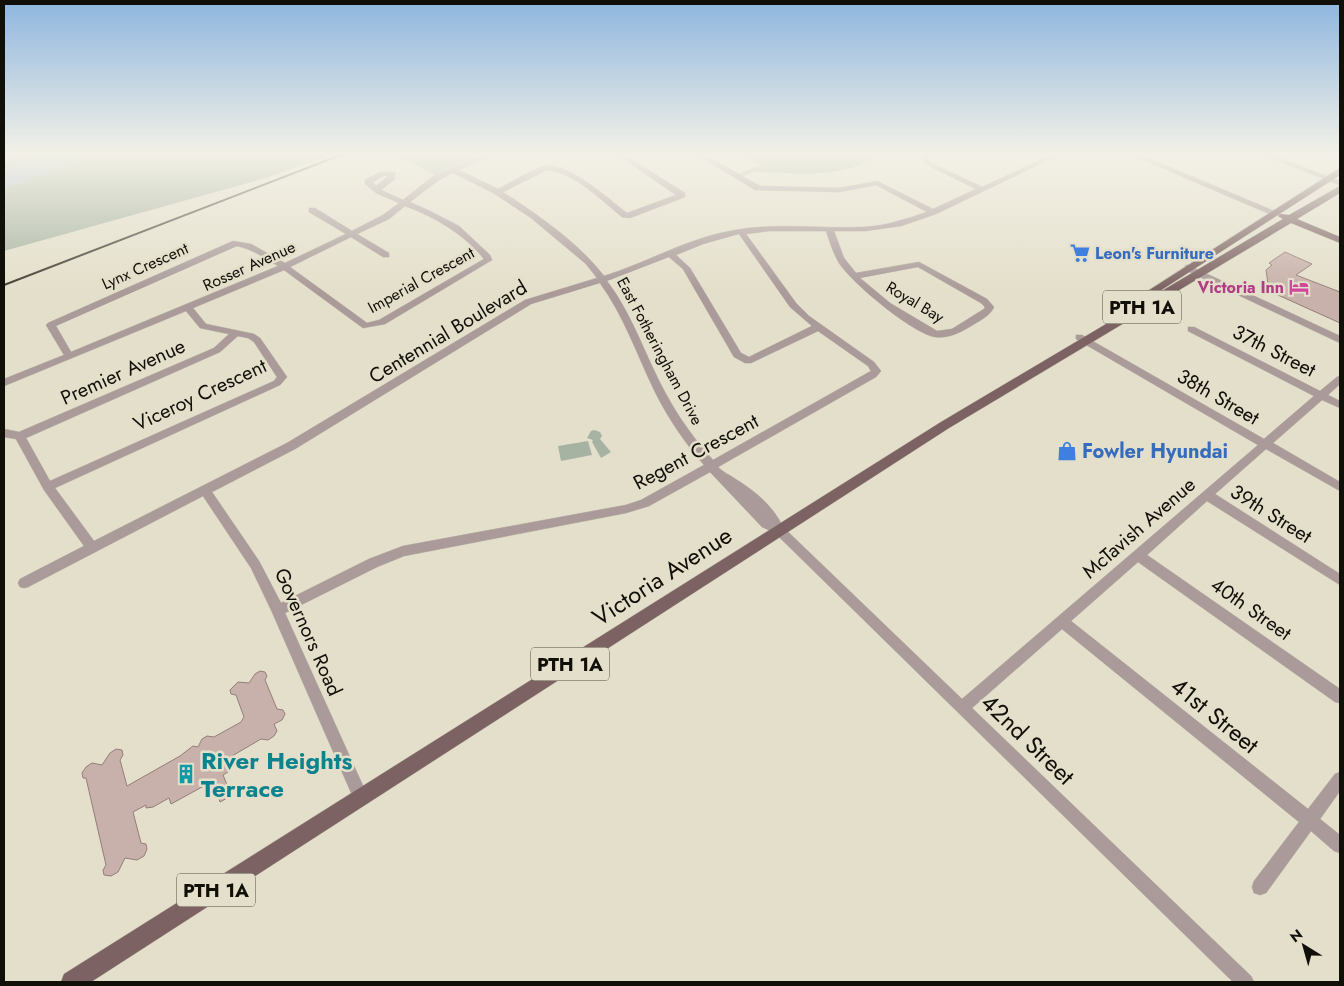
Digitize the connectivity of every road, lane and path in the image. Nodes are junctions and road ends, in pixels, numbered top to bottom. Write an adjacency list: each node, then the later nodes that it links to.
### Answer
1 (394, 199): 11 (street)
2 (409, 199): 11 (street, Rosser Avenue)
3 (509, 199): 26 (street, East Fotheringham Drive)
4 (605, 199): 5 (street)
5 (672, 199)
6 (908, 199): 13 (street)
7 (960, 199): 13 (street, Centennial Boulevard)
8 (1246, 199): 14 (street)
9 (1303, 199): 14 (main road)
10 (1319, 199): 14 (main road, Victoria Avenue / PTH 1A)
11 (403, 204): 18 (street, Rosser Avenue); 22 (street, Imperial Crescent)
12 (312, 210): 18 (street)
13 (933, 212): 15 (street, Centennial Boulevard)
14 (1285, 215): 17 (main road); 19 (main road); 23 (main road, Victoria Avenue / PTH 1A); 24 (main road, Victoria Avenue / PTH 1A)
15 (829, 229): 16 (street, Centennial Boulevard); 25 (street, Royal Bay)
16 (741, 232): 20 (street, Centennial Boulevard); 28 (street, Regent Crescent)
17 (1340, 234)
18 (353, 235): 21 (street); 22 (street, Rosser Avenue)
19 (1340, 240)
20 (670, 254): 26 (street, Centennial Boulevard); 28 (street)
21 (386, 256)
22 (284, 267): 27 (street, Rosser Avenue); 33 (street, Lynx Crescent)
23 (1188, 268): 24 (street); 31 (main road, Victoria Avenue / PTH 1A)
24 (1200, 274): 31 (main road, Victoria Avenue / PTH 1A); 32 (street)
25 (855, 276): 25 (street, Royal Bay)
26 (604, 279): 41 (street, East Fotheringham Drive); 44 (street, Centennial Boulevard)
27 (189, 308): 30 (street, Viceroy Crescent); 33 (street, Rosser Avenue)
28 (818, 327): 41 (street, Regent Crescent)
29 (1191, 328): 36 (street, 37th Street)
30 (235, 334): 39 (street, Premier Avenue); 42 (street, Viceroy Crescent)
31 (1082, 339): 40 (street, 38th Street); 46 (main road, Victoria Avenue / PTH 1A)
32 (1340, 340)
33 (70, 356): 35 (street, Rosser Avenue)
34 (1340, 380): 36 (street, McTavish Avenue)
35 (4, 383)
36 (1322, 396): 37 (street, 37th Street); 40 (street, McTavish Avenue)
37 (1340, 405)
38 (4, 433): 39 (street)
39 (20, 436): 42 (street)
40 (1266, 444): 43 (street, 38th Street); 45 (street, McTavish Avenue)
41 (712, 466): 46 (street, East Fotheringham Drive); 51 (street, Regent Crescent)
42 (48, 487): 47 (street)
43 (1340, 487)
44 (205, 490): 47 (street, Centennial Boulevard); 51 (street, Governors Road)
45 (1207, 495): 48 (street, McTavish Avenue); 49 (street, 39th Street)
46 (779, 530): 54 (street, 42nd Street); 56 (main road, Victoria Avenue / PTH 1A)
47 (92, 548): 50 (street, Centennial Boulevard)
48 (1138, 555): 52 (street, McTavish Avenue); 53 (street, 40th Street)
49 (1340, 580)
50 (24, 583)
51 (278, 611): 56 (street, Governors Road)
52 (1062, 621): 54 (street, McTavish Avenue); 57 (street, 41st Street)
53 (1340, 697)
54 (963, 707): 61 (street, 42nd Street)
55 (1340, 779): 57 (street)
56 (361, 799): 60 (main road, Victoria Avenue / PTH 1A)
57 (1309, 819): 58 (street, 41st Street); 59 (street)
58 (1340, 845)
59 (1260, 887)
60 (72, 982)
61 (1244, 982)

